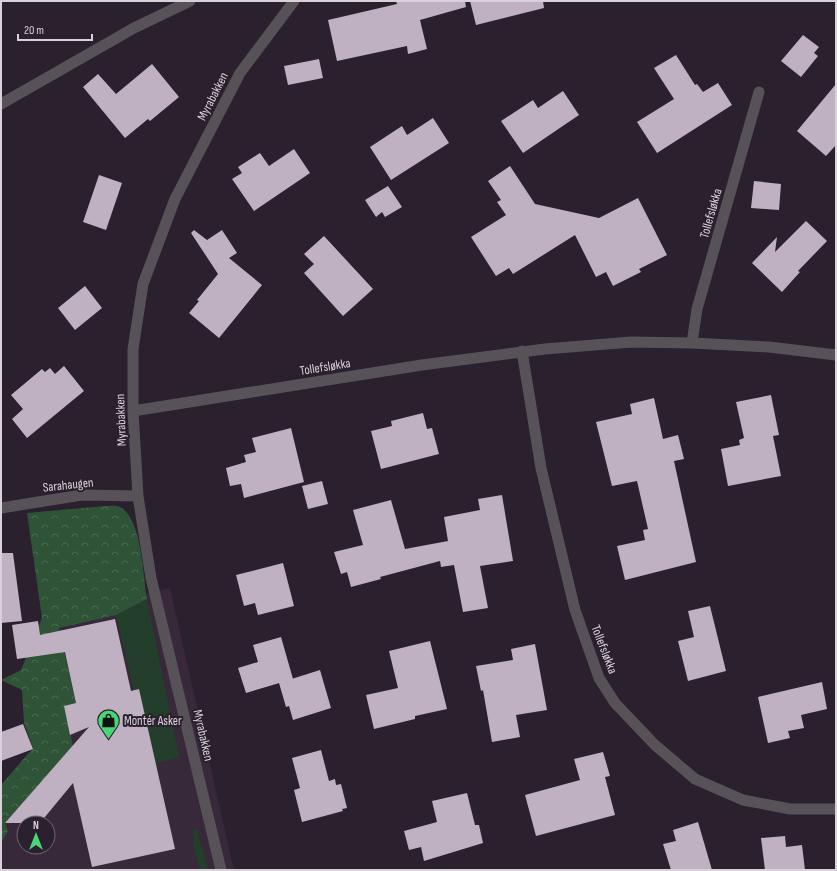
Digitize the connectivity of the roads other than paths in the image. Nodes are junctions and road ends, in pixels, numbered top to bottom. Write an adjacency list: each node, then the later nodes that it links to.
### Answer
1 (190, 1): 4 (street)
2 (294, 1): 8 (street, Myrabakken)
3 (758, 92): 5 (street, Tollefsløkka)
4 (1, 104)
5 (692, 343): 6 (street, Tollefsløkka); 7 (street, Tollefsløkka)
6 (522, 352): 8 (street, Tollefsløkka); 11 (street, Tollefsløkka)
7 (836, 354)
8 (133, 411): 9 (street, Myrabakken)
9 (138, 496): 10 (street, Sarahaugen); 12 (street, Myrabakken)
10 (1, 508)
11 (836, 809)
12 (221, 870)

